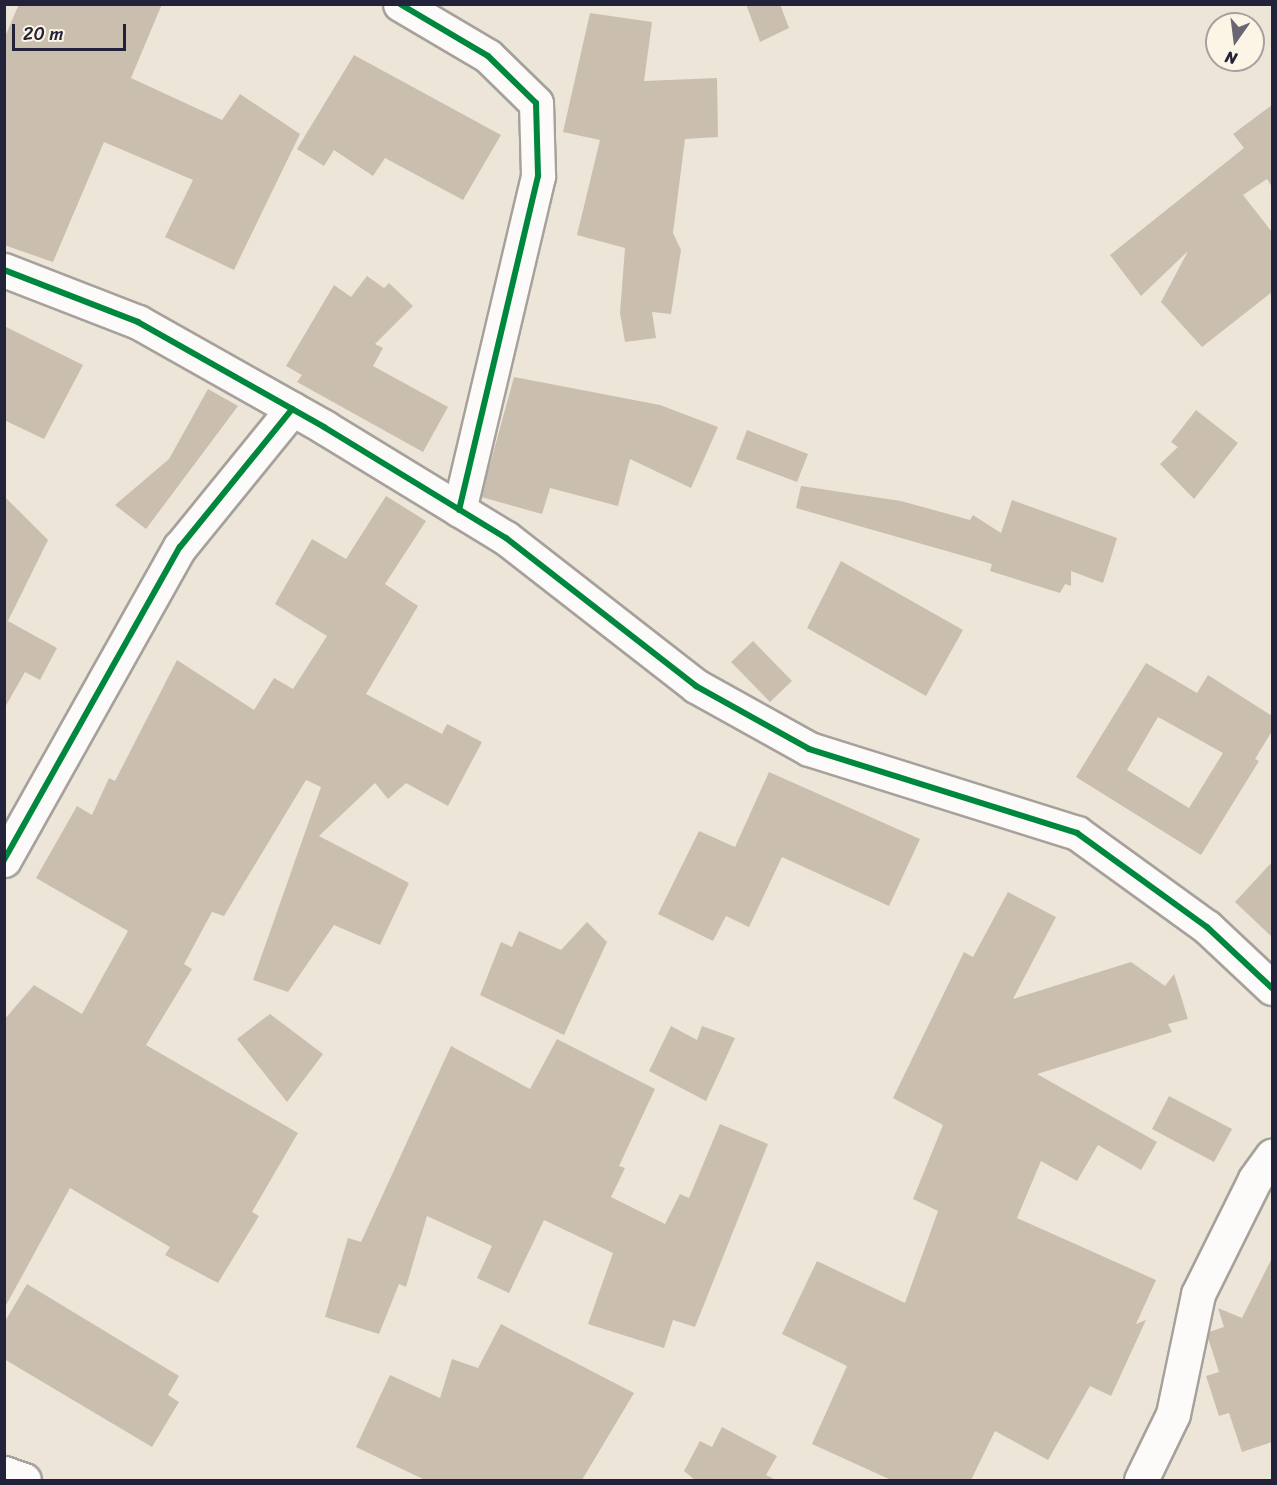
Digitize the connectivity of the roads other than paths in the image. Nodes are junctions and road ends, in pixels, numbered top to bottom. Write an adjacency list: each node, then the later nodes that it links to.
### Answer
1 (400, 4): 4 (street)
2 (4, 270): 3 (street)
3 (292, 409): 4 (street); 5 (street)
4 (459, 510): 6 (street)
5 (4, 860)
6 (1272, 988)
7 (1272, 1156): 10 (street)
8 (4, 1473): 9 (street)
9 (24, 1480)
10 (1141, 1480)

